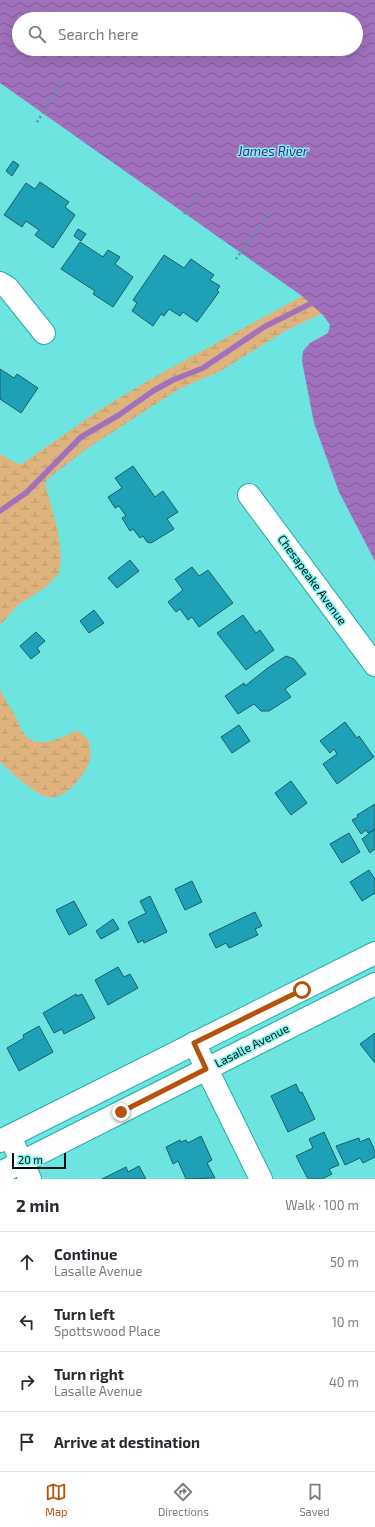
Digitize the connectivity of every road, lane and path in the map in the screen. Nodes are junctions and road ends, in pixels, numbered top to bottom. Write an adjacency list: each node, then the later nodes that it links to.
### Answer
1 (64, 79): 2 (path)
2 (37, 122)
3 (199, 193): 5 (path)
4 (270, 211): 6 (path)
5 (184, 214)
6 (236, 260)
7 (0, 283): 8 (main road)
8 (44, 333)
9 (249, 495): 10 (main road, Chesapeake Avenue)
10 (375, 666)
11 (375, 953): 13 (main road)
12 (375, 984): 14 (main road, Lasalle Avenue)
13 (194, 1043): 14 (main road); 15 (main road)
14 (206, 1069): 16 (main road, Lasalle Avenue); 18 (main road)
15 (5, 1139): 16 (main road)
16 (26, 1171): 17 (main road, Lasalle Avenue)
17 (0, 1173)
18 (261, 1179)

